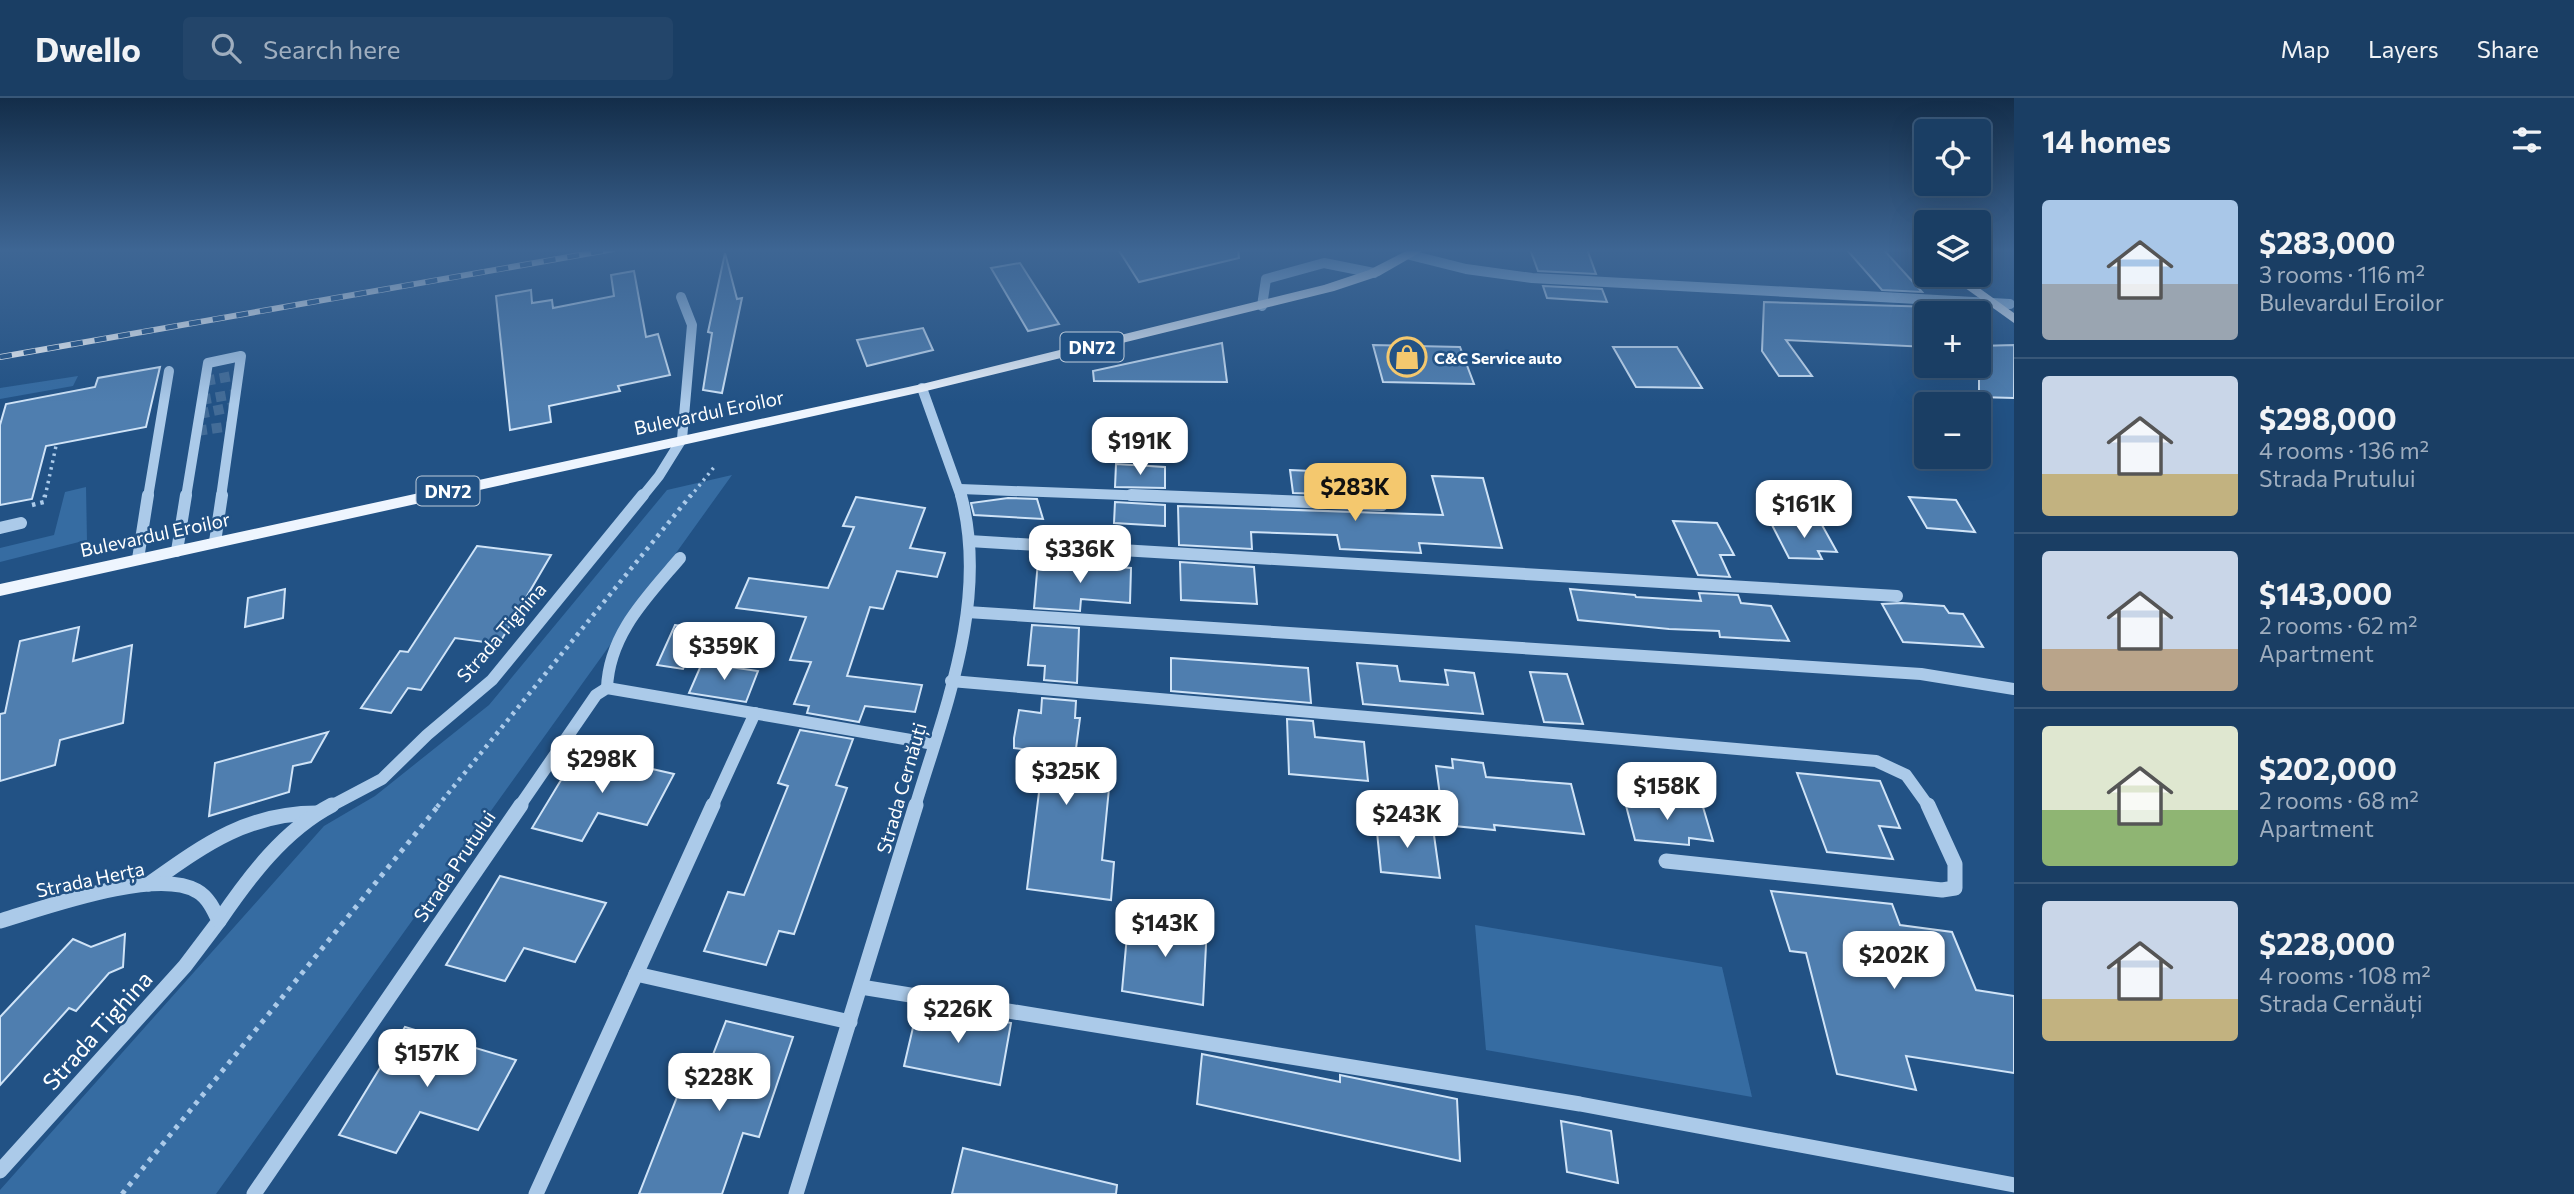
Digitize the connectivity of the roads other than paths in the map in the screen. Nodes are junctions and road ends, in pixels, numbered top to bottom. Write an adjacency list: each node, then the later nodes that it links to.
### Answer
1 (682, 300): 12 (street)
2 (1263, 300): 8 (street)
3 (1282, 300): 8 (main road, Bulevardul Eroilor / DN72)
4 (1939, 300): 6 (street)
5 (1988, 300): 6 (main road)
6 (1992, 303): 7 (street); 9 (main road)
7 (2012, 305)
8 (1262, 306): 11 (main road, Bulevardul Eroilor / DN72)
9 (2014, 319)
10 (169, 371): 21 (lane)
11 (922, 388): 12 (main road, Bulevardul Eroilor / DN72); 13 (street, Strada Cernăuți)
12 (682, 439): 18 (main road, Bulevardul Eroilor / DN72); 30 (street, Strada Tighina)
13 (960, 489): 14 (street); 17 (street, Strada Cernăuți)
14 (1382, 505)
15 (21, 523): 16 (street)
16 (0, 528)
17 (969, 541): 23 (street); 24 (street, Strada Cernăuți)
18 (215, 542): 19 (main road, Bulevardul Eroilor / DN72); 19 (street)
19 (177, 551): 21 (main road, Bulevardul Eroilor / DN72)
20 (680, 558): 26 (street)
21 (138, 559): 22 (main road, Bulevardul Eroilor / DN72)
22 (0, 590)
23 (1897, 596)
24 (967, 612): 25 (street, Strada Cernăuți); 27 (street)
25 (951, 681): 29 (street, Strada Cernăuți); 31 (street)
26 (607, 688): 28 (street); 40 (street, Strada Prutului)
27 (2014, 689)
28 (755, 713): 29 (street); 35 (street)
29 (934, 744): 36 (street, Strada Cernăuți)
30 (317, 813): 32 (street); 34 (street, Strada Tighina)
31 (1666, 861)
32 (149, 884): 33 (street, Strada Herța); 34 (street, Strada Herța)
33 (0, 921)
34 (219, 921): 38 (street, Strada Tighina)
35 (636, 974): 37 (street); 41 (street)
36 (861, 987): 37 (street, Strada Cernăuți); 39 (street)
37 (850, 1023): 42 (street, Strada Cernăuți)
38 (0, 1171)
39 (2014, 1185)
40 (254, 1194)
41 (536, 1194)
42 (796, 1194)

